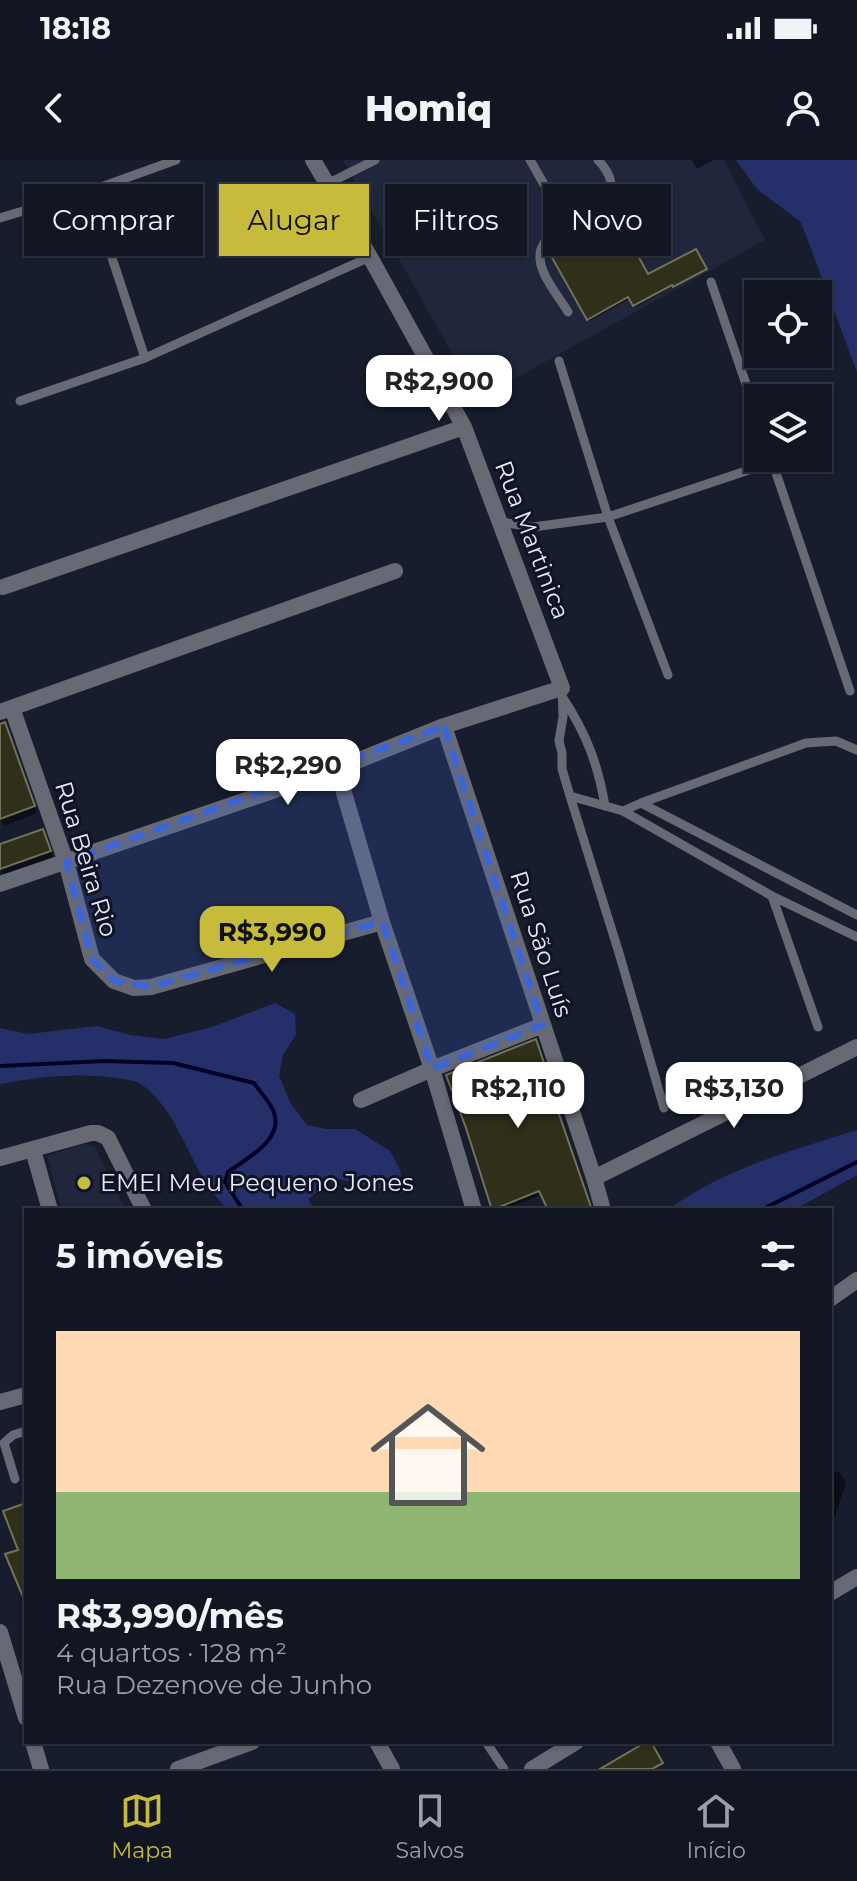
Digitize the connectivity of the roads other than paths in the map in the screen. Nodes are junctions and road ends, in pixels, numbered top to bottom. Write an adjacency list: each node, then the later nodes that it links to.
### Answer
1 (176, 160): 6 (lane)
2 (313, 160): 7 (street, Rua Martinica)
3 (375, 160): 7 (lane)
4 (530, 160): 8 (lane)
5 (598, 160): 9 (lane)
6 (109, 184)
7 (327, 184)
8 (544, 184)
9 (611, 184)
10 (24, 211): 11 (lane)
11 (0, 218)
12 (543, 245): 16 (lane)
13 (111, 256): 17 (lane)
14 (370, 257): 17 (lane); 21 (street, Rua Martinica)
15 (711, 282): 19 (lane)
16 (568, 312)
17 (145, 358): 20 (lane)
18 (559, 361): 24 (lane)
19 (746, 384)
20 (20, 401)
21 (464, 427): 25 (street, Rua Martinica); 27 (street)
22 (744, 470): 24 (lane)
23 (776, 472): 29 (lane)
24 (608, 517): 25 (lane); 28 (lane)
25 (501, 522): 30 (street, Rua Martinica)
26 (395, 571): 31 (street)
27 (3, 587)
28 (668, 675)
29 (850, 691)
30 (562, 693): 32 (street); 35 (lane); 37 (lane)
31 (6, 710): 39 (street, Rua Beira Rio)
32 (444, 726): 34 (street); 45 (street, Rua São Luís)
33 (857, 750): 36 (lane)
34 (337, 769): 39 (street); 43 (street)
35 (570, 796): 37 (lane); 50 (lane)
36 (641, 803): 38 (lane); 42 (lane)
37 (605, 806): 38 (lane)
38 (623, 811): 41 (lane)
39 (66, 862): 40 (street); 43 (street, Rua Beira Rio)
40 (0, 884)
41 (772, 896): 44 (lane); 46 (lane)
42 (857, 915)
43 (382, 922): 48 (street)
44 (857, 937)
45 (543, 1025): 48 (street); 53 (street, Rua São Luís)
46 (818, 1027)
47 (857, 1047): 53 (street)
48 (432, 1069): 49 (street); 56 (street)
49 (361, 1100)
50 (664, 1108)
51 (33, 1150): 52 (street); 54 (street); 55 (street)
52 (0, 1158)
53 (594, 1178): 57 (street, Rua São Luís)
54 (49, 1208)
55 (143, 1208)
56 (473, 1208)
57 (602, 1208)
58 (857, 1280): 59 (street)
59 (832, 1298)
60 (24, 1396): 61 (street)
61 (0, 1402)
62 (24, 1432): 63 (lane)
63 (15, 1479)
64 (857, 1577): 65 (street)
65 (832, 1592)
66 (0, 1632): 67 (street)
67 (24, 1711)
68 (34, 1744): 74 (street)
69 (247, 1744): 75 (street)
70 (378, 1744): 76 (street)
71 (487, 1744): 77 (lane)
72 (573, 1744): 78 (street)
73 (719, 1744): 79 (street)
74 (41, 1769)
75 (178, 1769)
76 (392, 1769)
77 (504, 1769)
78 (532, 1769)
79 (733, 1769)

